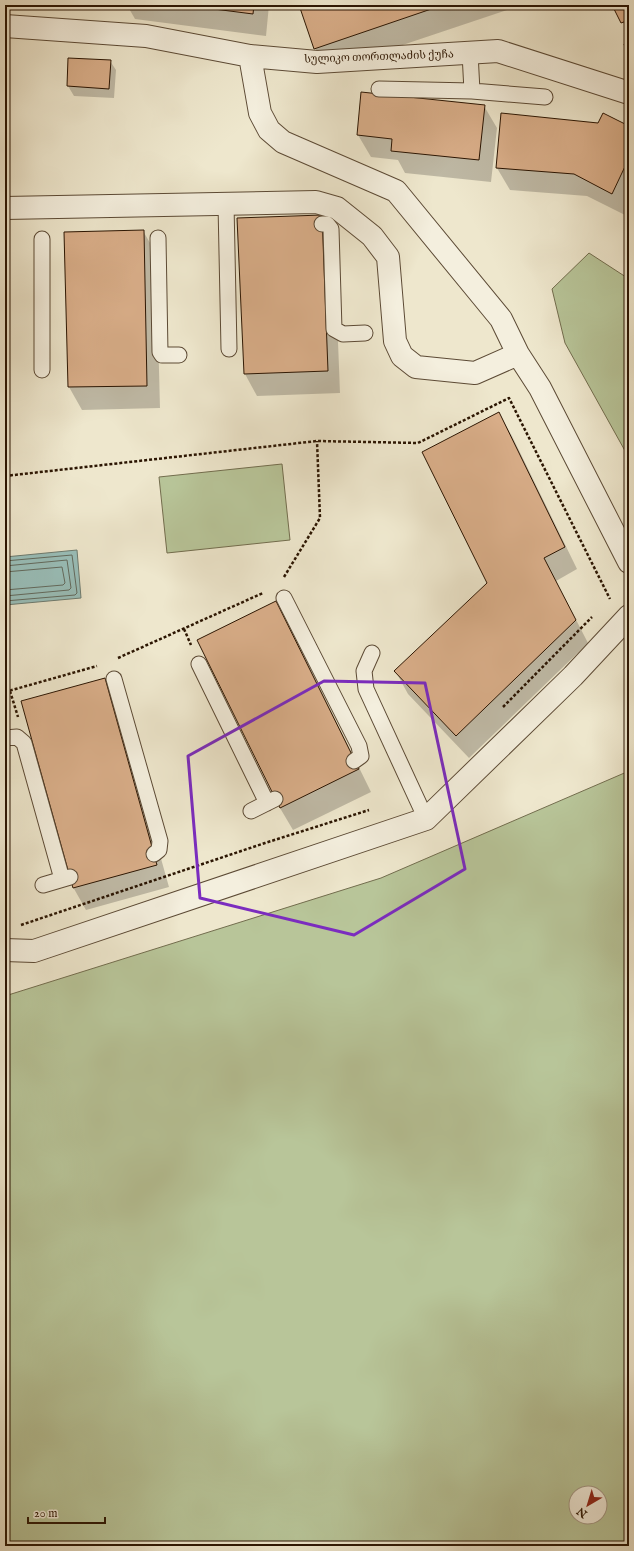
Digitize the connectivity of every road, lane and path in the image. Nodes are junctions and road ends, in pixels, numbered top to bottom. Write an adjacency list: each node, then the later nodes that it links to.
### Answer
1 (5, 26): 3 (street, სულიკო თორთლაძის ქუჩა)
2 (470, 53): 3 (street, სულიკო თორთლაძის ქუჩა); 5 (lane); 6 (street, სულიკო თორთლაძის ქუჩა)
3 (250, 56): 15 (street)
4 (379, 89): 5 (lane)
5 (472, 91): 7 (lane)
6 (629, 93)
7 (546, 97)
8 (226, 204): 9 (street); 14 (lane); 15 (street)
9 (5, 208)
10 (322, 224): 13 (lane)
11 (158, 238): 16 (lane)
12 (42, 239): 17 (lane)
13 (365, 333)
14 (229, 349)
15 (518, 354): 20 (street)
16 (179, 355)
17 (42, 370)
18 (317, 441): 19 (path); 21 (path); 24 (path)
19 (5, 476)
20 (629, 562)
21 (282, 580)
22 (264, 593): 28 (path)
23 (284, 598): 35 (lane)
24 (605, 604)
25 (594, 615): 33 (path)
26 (629, 616): 38 (street)
27 (372, 654): 38 (lane)
28 (116, 660)
29 (199, 664): 37 (lane)
30 (101, 665): 32 (path)
31 (114, 679): 39 (lane)
32 (5, 692)
33 (499, 711)
34 (5, 738): 40 (lane)
35 (354, 761)
36 (371, 810): 41 (path)
37 (251, 811)
38 (426, 819): 42 (street)
39 (154, 854)
40 (43, 885)
41 (18, 926)
42 (5, 950)

